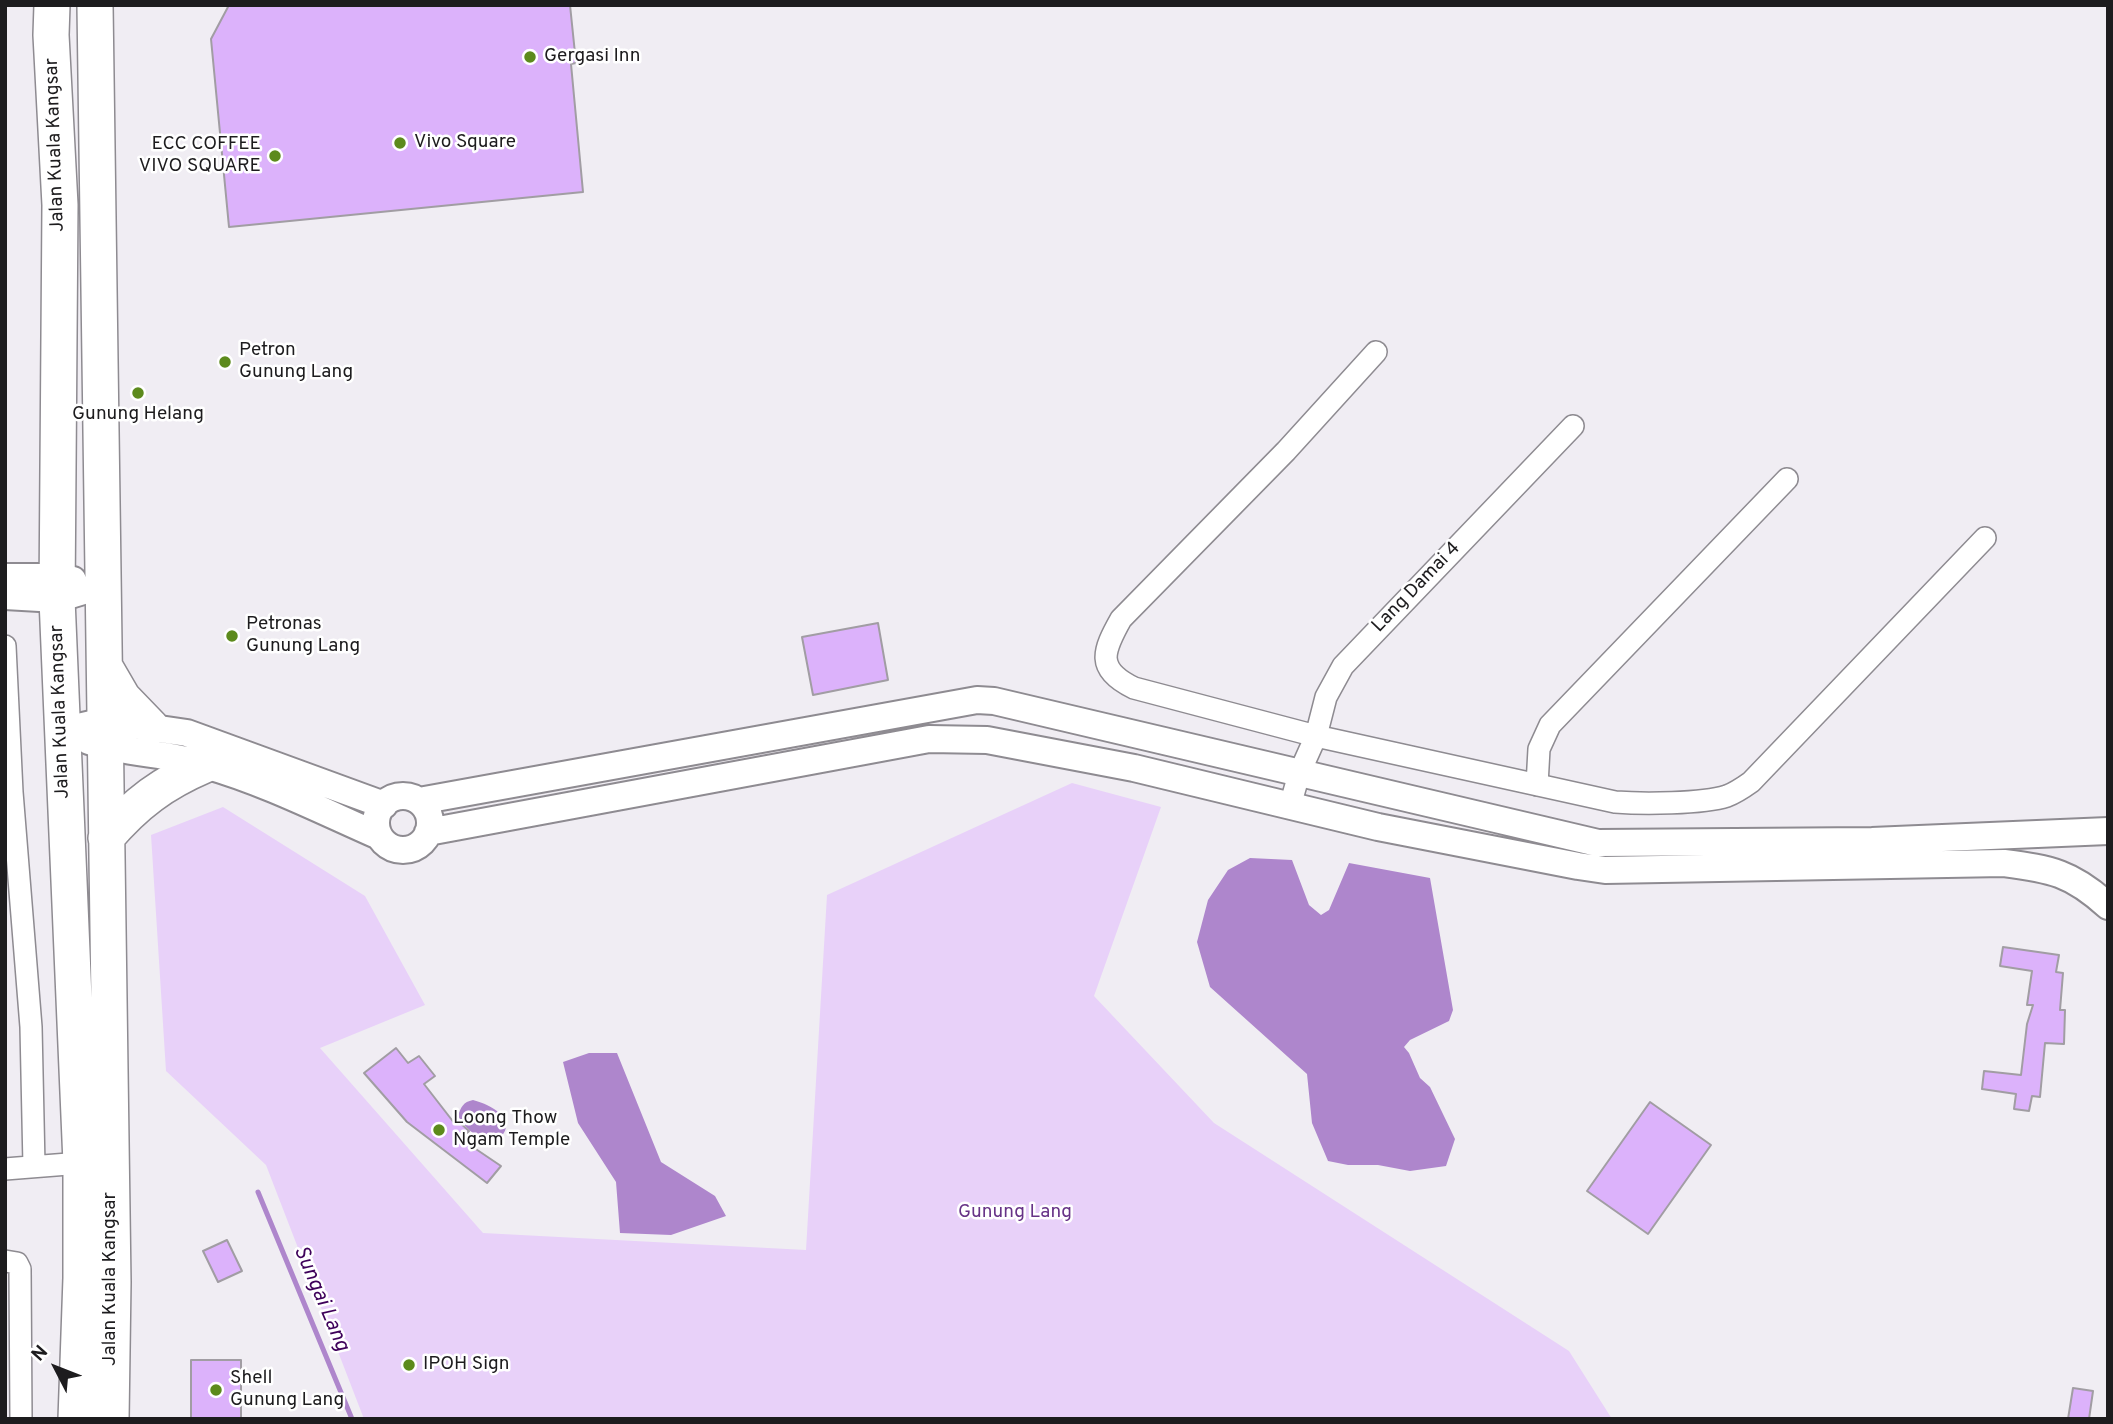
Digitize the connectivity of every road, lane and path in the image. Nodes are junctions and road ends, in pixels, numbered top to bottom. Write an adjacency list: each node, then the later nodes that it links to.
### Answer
1 (95, 5): 3 (highway, Jalan Kuala Kangsar)
2 (50, 15): 4 (highway, Jalan Kuala Kangsar)
3 (96, 121): 4 (highway); 10 (highway, Jalan Kuala Kangsar)
4 (60, 205): 11 (highway, Jalan Kuala Kangsar)
5 (1376, 352): 18 (street)
6 (1573, 426): 18 (street, Lang Damai 4)
7 (1787, 479): 22 (street)
8 (1985, 538): 22 (street)
9 (5, 577): 11 (street)
10 (103, 585): 11 (street); 14 (highway, Jalan Kuala Kangsar)
11 (57, 588): 12 (street); 16 (highway, Jalan Kuala Kangsar)
12 (5, 596)
13 (5, 646): 20 (street)
14 (105, 667): 15 (highway); 17 (highway, Jalan Kuala Kangsar)
15 (151, 727): 17 (street); 24 (street)
16 (61, 731): 17 (street); 31 (highway, Jalan Kuala Kangsar)
17 (106, 734): 19 (street); 29 (highway, Jalan Kuala Kangsar)
18 (1316, 736): 21 (street, Lang Damai 4); 22 (street)
19 (205, 765): 28 (street); 29 (highway)
20 (8, 774): 32 (street)
21 (1299, 774): 23 (street); 25 (street, Lang Damai 4); 26 (street)
22 (1537, 785)
23 (419, 801): 24 (street); 27 (street)
24 (384, 805): 28 (street)
25 (1290, 806): 27 (street); 30 (street)
26 (2108, 831)
27 (428, 832): 28 (street)
28 (379, 836)
29 (106, 838): 37 (highway, Jalan Kuala Kangsar)
30 (2108, 906)
31 (81, 1163): 32 (street); 36 (highway, Jalan Kuala Kangsar)
32 (34, 1166): 33 (street)
33 (5, 1169)
34 (5, 1261): 35 (street)
35 (21, 1419)
36 (76, 1419)
37 (111, 1419)

